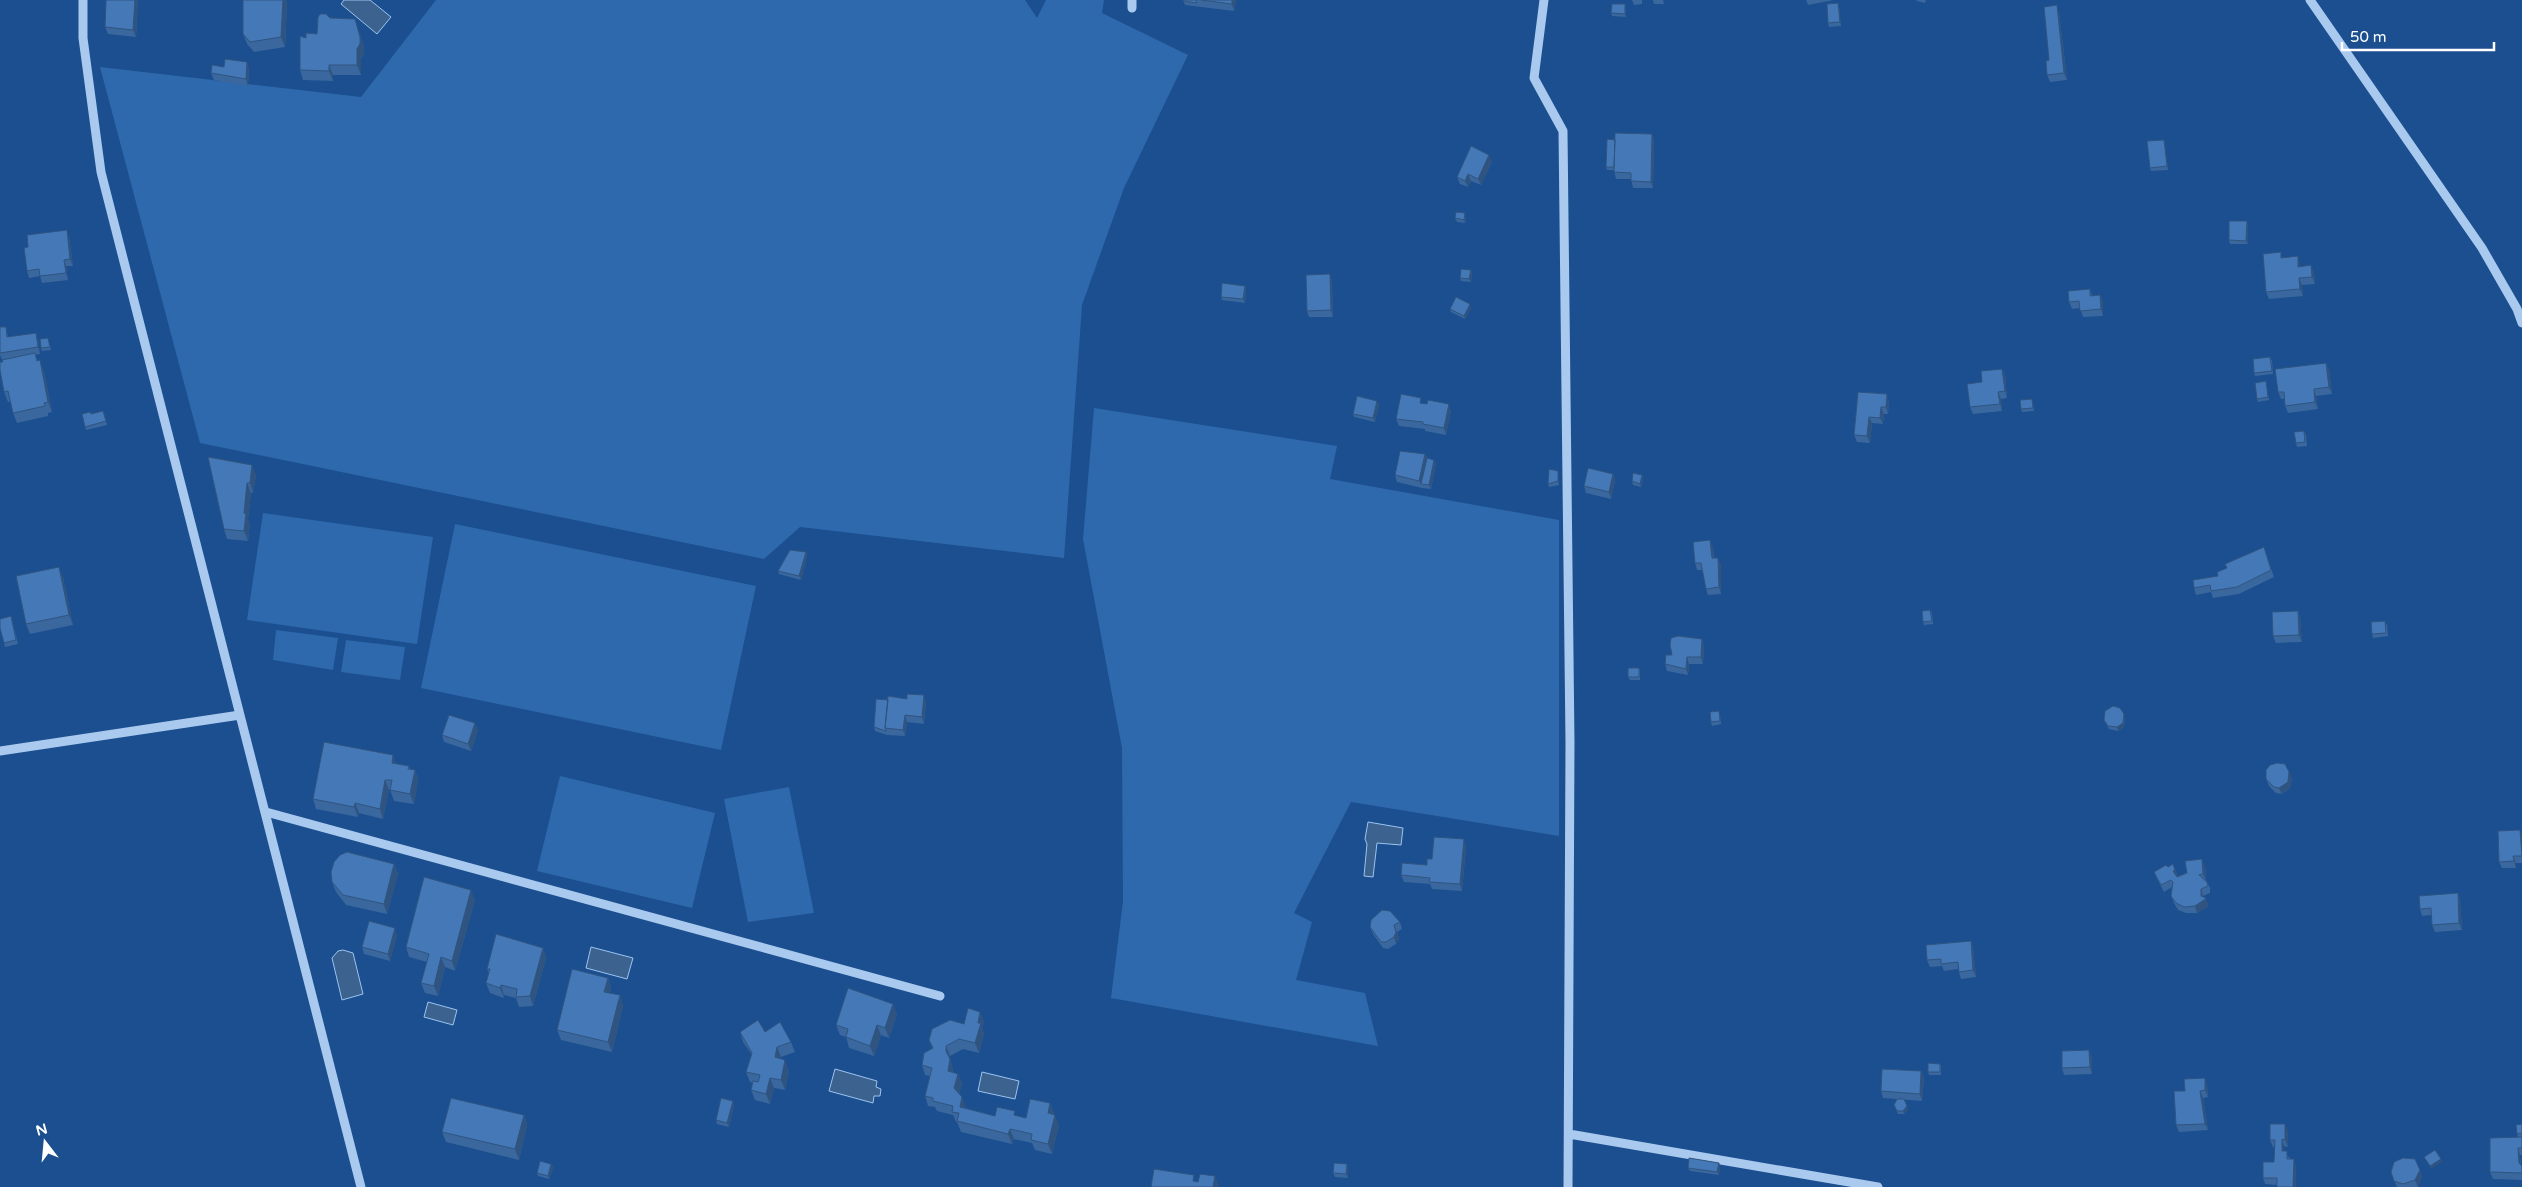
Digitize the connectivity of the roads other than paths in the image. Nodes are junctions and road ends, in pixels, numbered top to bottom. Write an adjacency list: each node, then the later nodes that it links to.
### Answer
1 (83, 0): 5 (street)
2 (1544, 0): 9 (street)
3 (2310, 0): 4 (street)
4 (2522, 323)
5 (240, 715): 6 (street); 7 (street)
6 (0, 751)
7 (266, 812): 8 (street); 10 (street)
8 (940, 996)
9 (1569, 1134): 11 (street); 12 (street)
10 (361, 1187)
11 (1568, 1187)
12 (1878, 1187)

